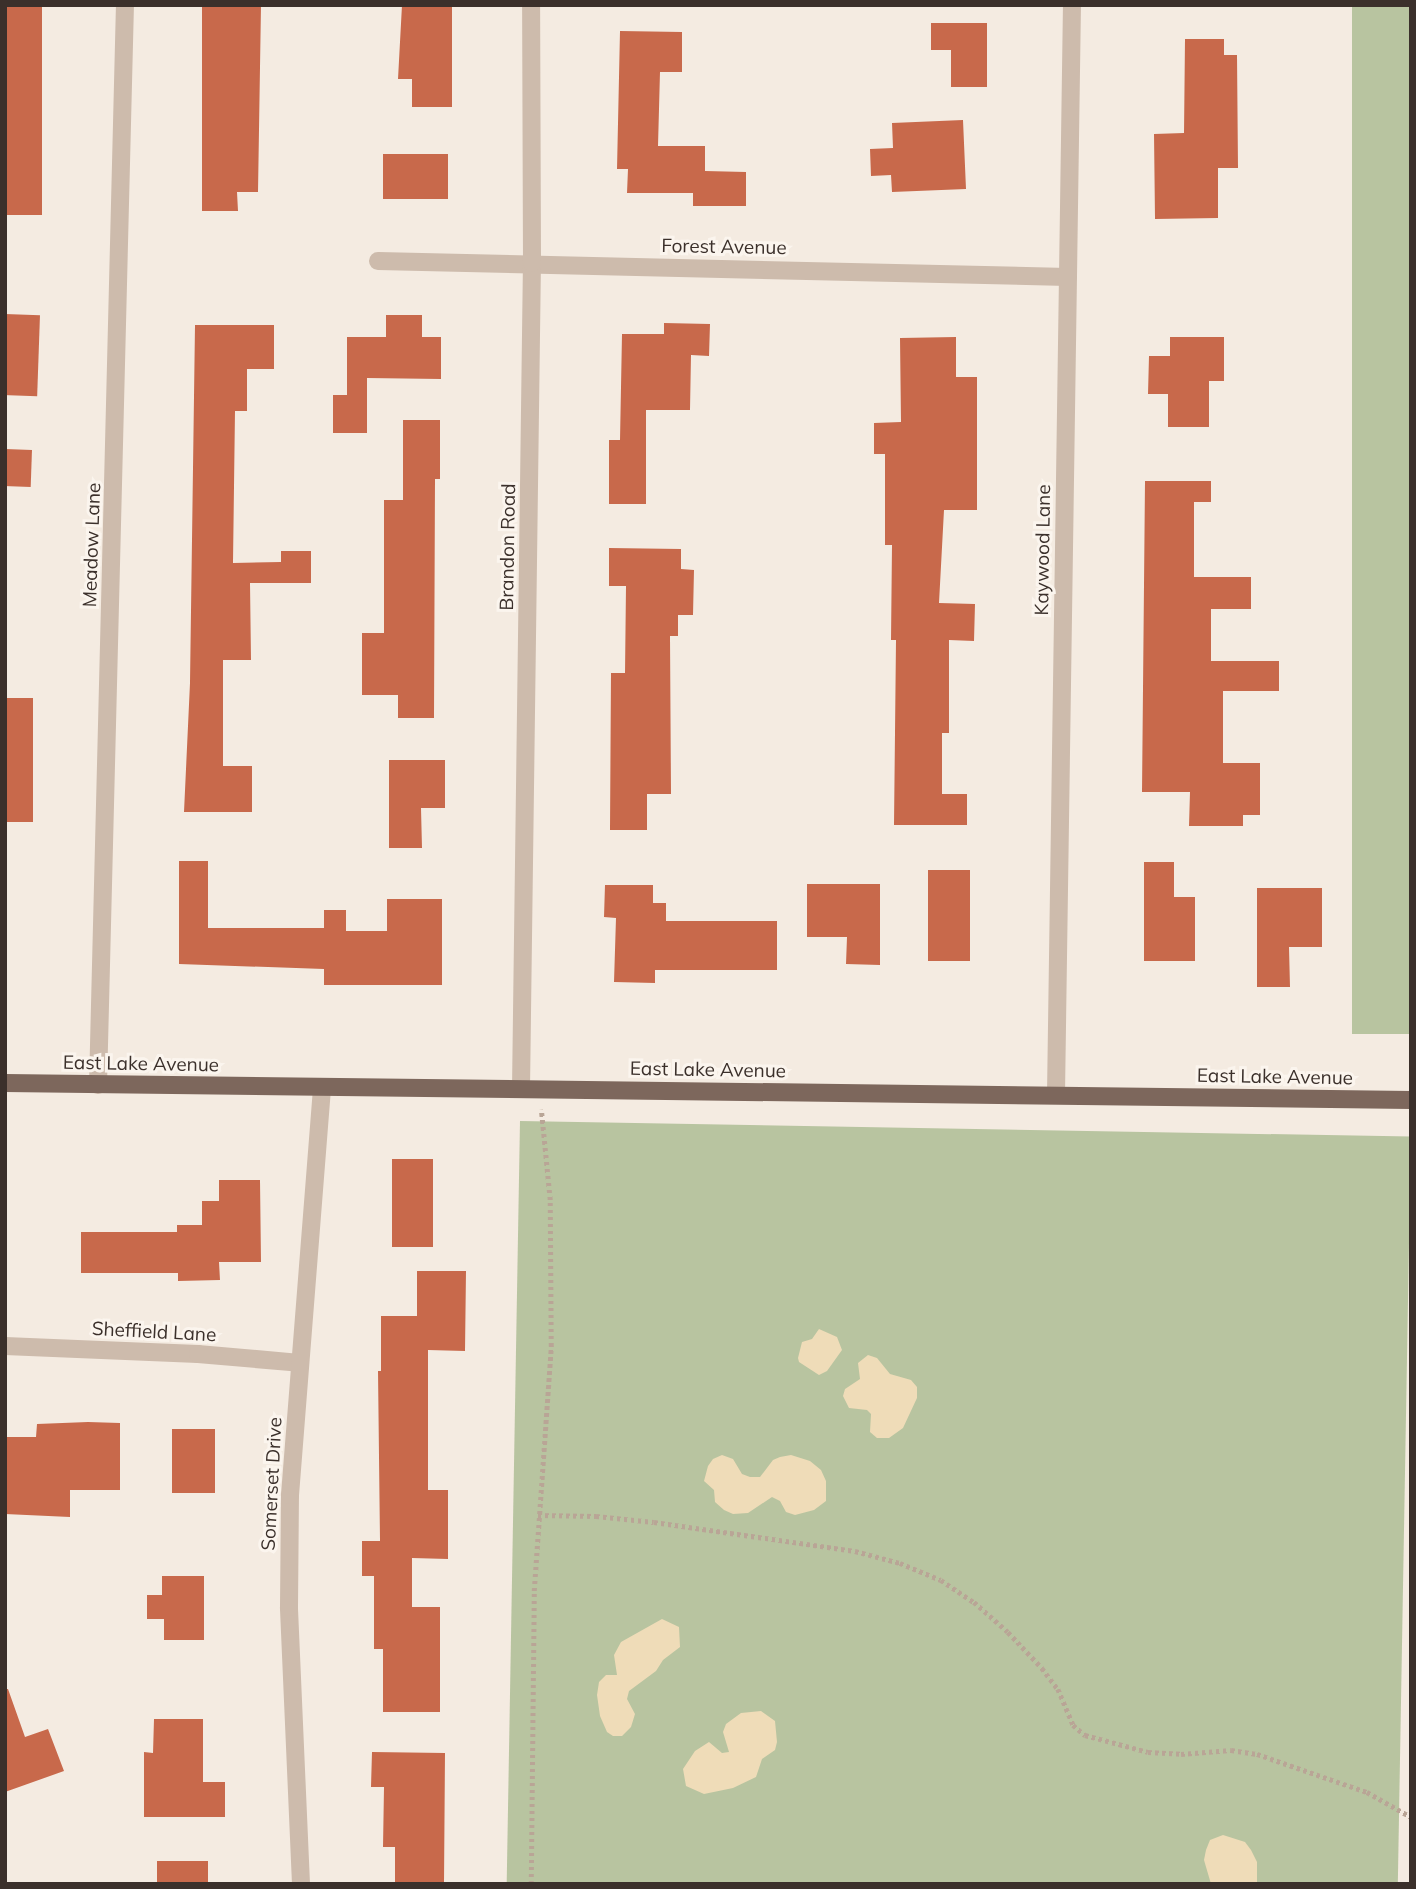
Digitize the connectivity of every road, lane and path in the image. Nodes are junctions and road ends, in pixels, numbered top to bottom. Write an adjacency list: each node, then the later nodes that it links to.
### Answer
1 (125, 5): 8 (street, Meadow Lane)
2 (531, 5): 5 (street, Brandon Road)
3 (1072, 5): 6 (street, Kaywood Lane)
4 (378, 261): 5 (street, Forest Avenue)
5 (532, 263): 6 (street, Forest Avenue); 10 (street, Brandon Road)
6 (1068, 276): 11 (street, Kaywood Lane)
7 (5, 1083): 8 (main road, East Lake Avenue)
8 (98, 1085): 9 (main road, East Lake Avenue)
9 (322, 1087): 10 (main road, East Lake Avenue); 14 (street, Somerset Drive)
10 (530, 1089): 11 (main road, East Lake Avenue); 15 (path)
11 (1056, 1094): 12 (main road, East Lake Avenue)
12 (1411, 1100)
13 (5, 1346): 14 (street, Sheffield Lane)
14 (300, 1363): 17 (street, Somerset Drive)
15 (538, 1515): 16 (path); 18 (path)
16 (1411, 1817)
17 (300, 1884)
18 (531, 1884)

